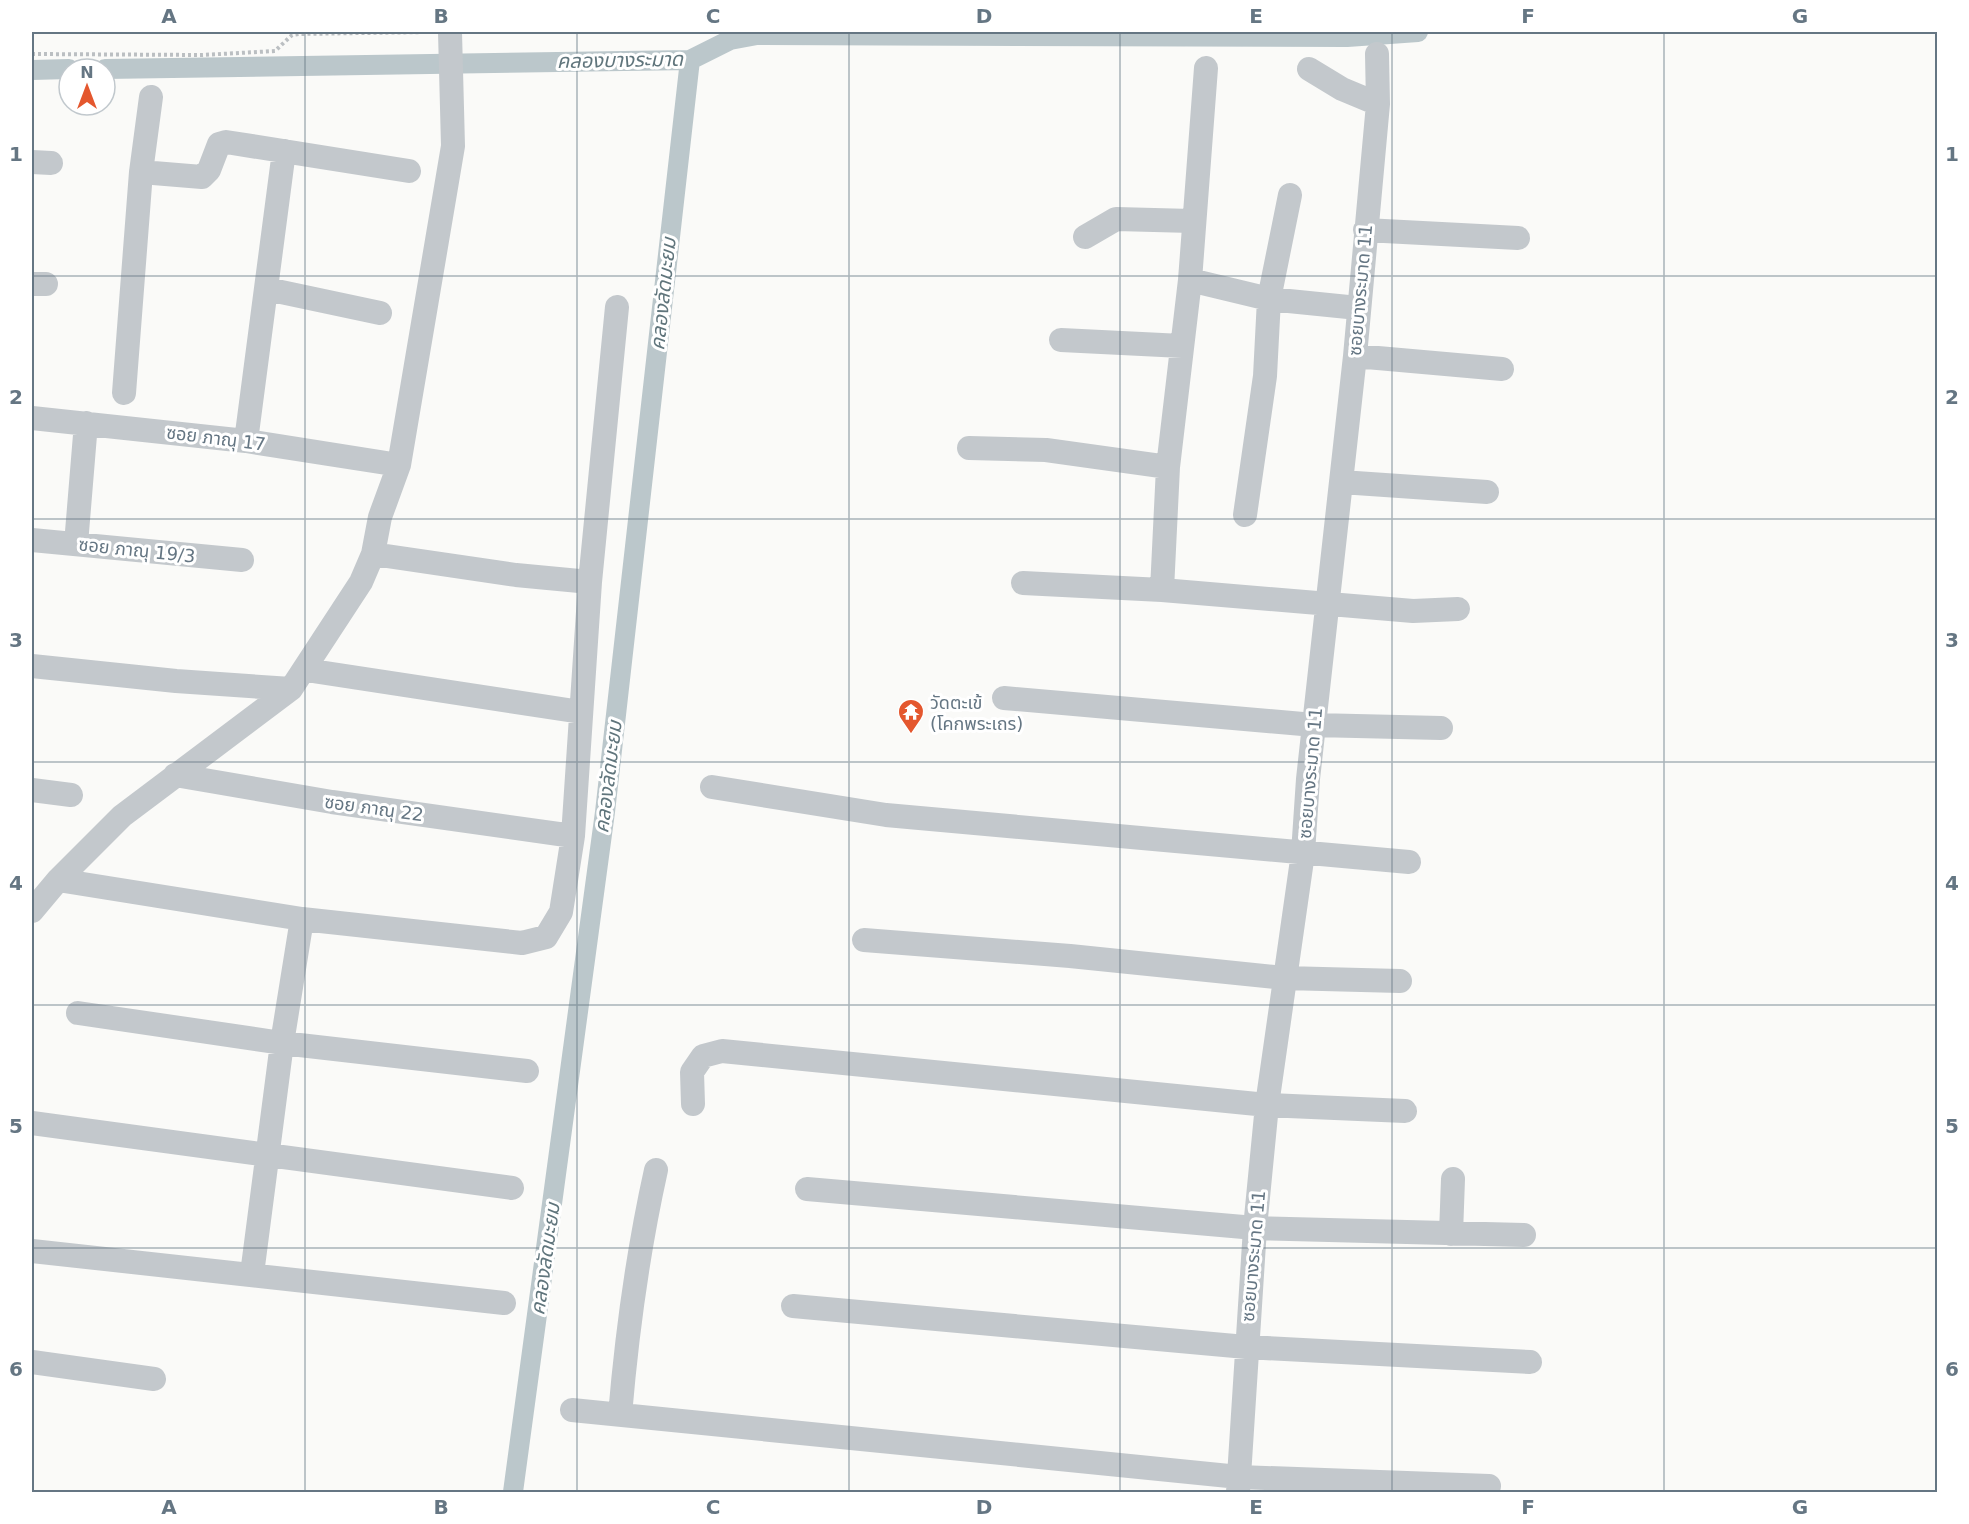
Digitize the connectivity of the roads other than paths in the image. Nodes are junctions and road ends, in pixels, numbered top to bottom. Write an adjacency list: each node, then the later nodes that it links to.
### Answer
1 (450, 32): 30 (street)
2 (1377, 54): 6 (street, ซอยบางระมาด 11)
3 (1206, 68): 11 (street)
4 (1309, 69): 6 (street)
5 (151, 97): 9 (street)
6 (1378, 104): 12 (street, ซอยบางระมาด 11)
7 (284, 151): 8 (street); 9 (street); 16 (street)
8 (409, 171)
9 (141, 172): 25 (street)
10 (1290, 195): 17 (street)
11 (1192, 221): 13 (street); 15 (street)
12 (1365, 230): 14 (street); 19 (street, ซอยบางระมาด 11)
13 (1085, 237)
14 (1518, 238)
15 (1190, 280): 17 (street); 22 (street)
16 (267, 289): 20 (street); 28 (street)
17 (1269, 299): 19 (street); 34 (street)
18 (617, 307): 39 (street)
19 (1358, 308): 23 (street, ซอยบางระมาด 11)
20 (380, 313)
21 (1061, 340): 22 (street)
22 (1182, 346): 31 (street)
23 (1355, 356): 24 (street); 32 (street, ซอยบางระมาด 11)
24 (1502, 369)
25 (124, 393)
26 (32, 418): 27 (street, ซอย ภาณุ 17)
27 (86, 423): 28 (street, ซอย ภาณุ 17); 36 (street)
28 (246, 441): 30 (street, ซอย ภาณุ 17)
29 (969, 448): 31 (street)
30 (399, 465): 37 (street)
31 (1168, 468): 41 (street)
32 (1341, 482): 33 (street); 42 (street, ซอยบางระมาด 11)
33 (1486, 492)
34 (1245, 514)
35 (32, 540): 36 (street, ซอย ภาณุ 19/3)
36 (76, 544): 38 (street, ซอย ภาณุ 19/3)
37 (373, 554): 39 (street); 45 (street)
38 (242, 560)
39 (590, 582): 47 (street)
40 (1023, 583): 41 (street)
41 (1162, 590): 42 (street)
42 (1326, 604): 43 (street); 48 (street, ซอยบางระมาด 11)
43 (1458, 609)
44 (32, 666): 45 (street)
45 (298, 680): 47 (street); 50 (street)
46 (1004, 698): 48 (street)
47 (581, 712): 54 (street)
48 (1314, 725): 49 (street); 55 (street, ซอยบางระมาด 11)
49 (1441, 728)
50 (176, 775): 54 (street, ซอย ภาณุ 22); 57 (street)
51 (712, 787): 55 (street)
52 (32, 790): 53 (street)
53 (71, 795)
54 (573, 836): 59 (street)
55 (1303, 853): 56 (street); 61 (street, ซอยบางระมาด 11)
56 (1409, 862)
57 (58, 880): 58 (street); 59 (street)
58 (34, 904)
59 (302, 919): 64 (street)
60 (864, 940): 61 (street)
61 (1284, 978): 62 (street); 67 (street, ซอยบางระมาด 11)
62 (1400, 981)
63 (78, 1013): 64 (street)
64 (282, 1043): 65 (street); 70 (street)
65 (527, 1071)
66 (693, 1104): 67 (street)
67 (1267, 1105): 68 (street); 75 (street, ซอยบางระมาด 11)
68 (1405, 1111)
69 (32, 1123): 70 (street)
70 (269, 1156): 73 (street); 79 (street)
71 (656, 1170): 87 (street)
72 (1453, 1179): 76 (street)
73 (512, 1188)
74 (807, 1190): 75 (street)
75 (1255, 1228): 76 (street); 82 (street, ซอยบางระมาด 11)
76 (1451, 1234): 77 (street)
77 (1524, 1235)
78 (32, 1251): 79 (street)
79 (252, 1274): 80 (street)
80 (504, 1303)
81 (793, 1306): 82 (street)
82 (1246, 1347): 84 (street); 88 (street, ซอยบางระมาด 11)
83 (32, 1362): 85 (street)
84 (1530, 1362)
85 (154, 1379)
86 (572, 1410): 87 (street)
87 (620, 1415): 88 (street)
88 (1239, 1485): 89 (street)
89 (1489, 1486)

